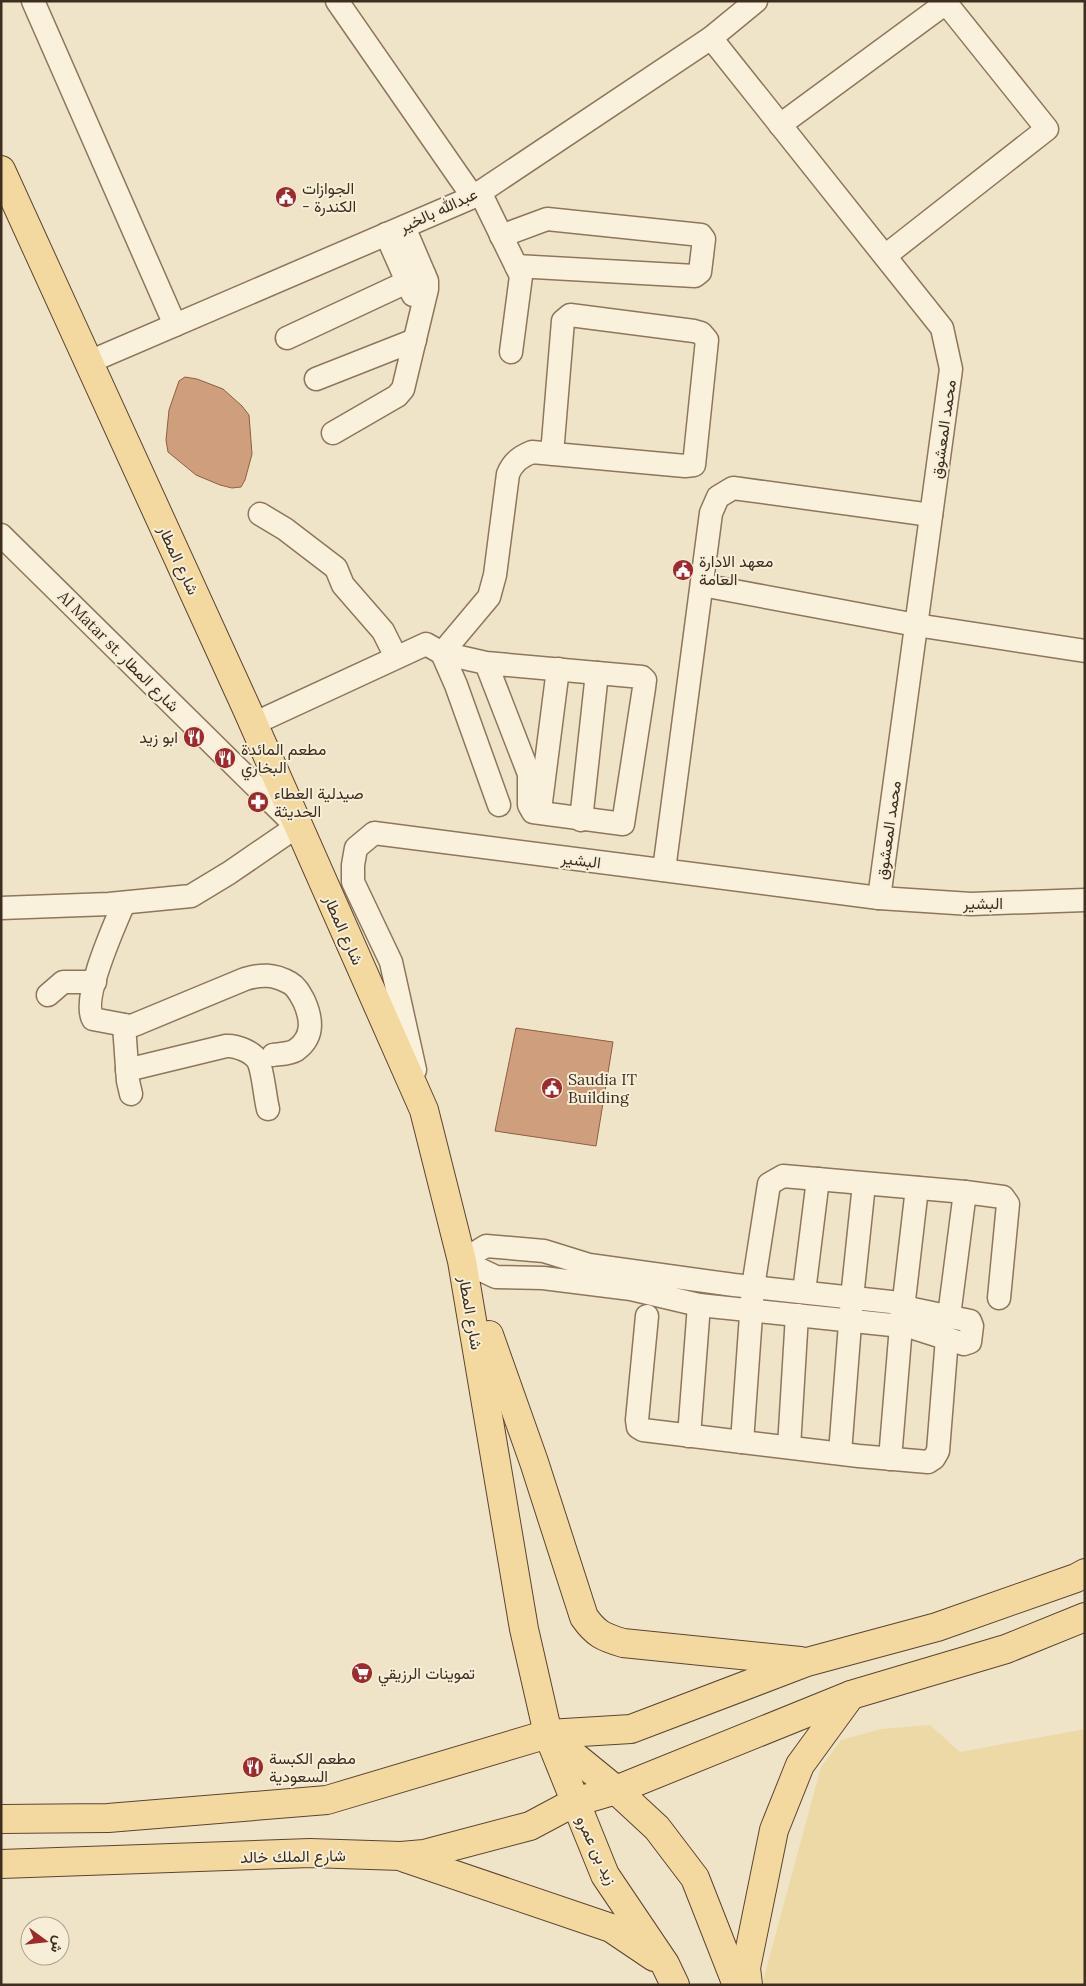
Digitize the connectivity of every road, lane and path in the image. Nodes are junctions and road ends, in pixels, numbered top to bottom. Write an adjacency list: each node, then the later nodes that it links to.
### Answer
1 (33, 1): 13 (street)
2 (337, 1): 7 (street)
3 (756, 1): 4 (street, عبدالله بالخير)
4 (711, 38): 5 (street, محمد المعشوق); 7 (street, عبدالله بالخير)
5 (780, 125): 10 (street, محمد المعشوق); 10 (street)
6 (1, 170): 17 (main road, شارع المطار)
7 (476, 194): 8 (street, عبدالله بالخير); 9 (street)
8 (395, 230): 12 (street); 13 (street, عبدالله بالخير)
9 (501, 236): 11 (street); 11 (street)
10 (885, 256): 22 (street, محمد المعشوق)
11 (516, 266): 16 (street)
12 (416, 278): 14 (street); 15 (street)
13 (175, 325): 17 (street, عبدالله بالخير)
14 (287, 338)
15 (415, 340): 18 (street); 19 (street)
16 (511, 352)
17 (89, 362): 32 (main road, شارع المطار)
18 (316, 379)
19 (333, 434)
20 (552, 454): 20 (street); 27 (street)
21 (260, 514): 28 (street)
22 (931, 515): 24 (street); 25 (street, محمد المعشوق)
23 (1, 535): 36 (street, Al Matar st. شارع المطار)
24 (702, 585): 25 (street); 37 (street)
25 (916, 625): 26 (street); 38 (street, محمد المعشوق)
26 (1085, 650)
27 (442, 653): 28 (street); 29 (street); 33 (street)
28 (396, 656): 32 (street)
29 (486, 663): 30 (street); 34 (street)
30 (558, 670): 31 (street); 34 (street)
31 (597, 673): 35 (street); 35 (street)
32 (253, 724): 36 (main road, شارع المطار)
33 (499, 805)
34 (540, 814): 35 (street)
35 (581, 820)
36 (298, 829): 40 (street); 49 (main road, شارع المطار)
37 (664, 870): 38 (street, البشير); 49 (street, البشير)
38 (878, 898): 39 (street, البشير)
39 (1085, 900)
40 (124, 903): 41 (street); 42 (street)
41 (1, 908)
42 (95, 982): 43 (street); 44 (street)
43 (48, 995)
44 (124, 1025): 45 (street); 46 (street)
45 (273, 1055)
46 (127, 1070): 47 (street); 48 (street)
47 (131, 1094)
48 (268, 1109)
49 (424, 1110): 55 (main road, شارع المطار)
50 (818, 1179): 51 (street); 58 (street); 59 (street)
51 (864, 1184): 52 (street); 60 (street)
52 (917, 1188): 53 (street); 65 (street)
53 (965, 1192): 61 (street); 67 (street)
54 (544, 1251): 55 (street); 56 (street); 57 (street)
55 (462, 1261): 56 (street); 77 (main road); 79 (main road, شارع المطار)
56 (543, 1278): 57 (street)
57 (631, 1280): 58 (street); 62 (street)
58 (753, 1286): 59 (street); 63 (street)
59 (804, 1292): 60 (street)
60 (852, 1298): 65 (street); 68 (street)
61 (999, 1298)
62 (699, 1305): 63 (street); 70 (street)
63 (751, 1311): 64 (street); 71 (street)
64 (797, 1315): 68 (street); 72 (street)
65 (902, 1315): 67 (street); 68 (street); 69 (street); 74 (street)
66 (647, 1316): 70 (street)
67 (949, 1316): 69 (street)
68 (850, 1321): 73 (street)
69 (946, 1338): 74 (street)
70 (689, 1436): 71 (street)
71 (742, 1442): 72 (street)
72 (789, 1447): 73 (street)
73 (840, 1454): 74 (street)
74 (890, 1459)
75 (1085, 1573): 77 (main road)
76 (1085, 1617): 78 (main road, شارع الملك خالد)
77 (807, 1662): 79 (main road)
78 (851, 1695): 80 (main road, شارع الملك خالد); 87 (main road)
79 (548, 1734): 80 (main road); 81 (main road, زيد بن عمرو); 82 (main road)
80 (616, 1790): 81 (main road, شارع الملك خالد); 86 (main road)
81 (575, 1802): 83 (main road, شارع الملك خالد); 85 (main road, زيد بن عمرو)
82 (1, 1819)
83 (401, 1856): 84 (main road, شارع الملك خالد); 85 (main road)
84 (1, 1864)
85 (670, 1974)
86 (737, 1985)
87 (748, 1985)

